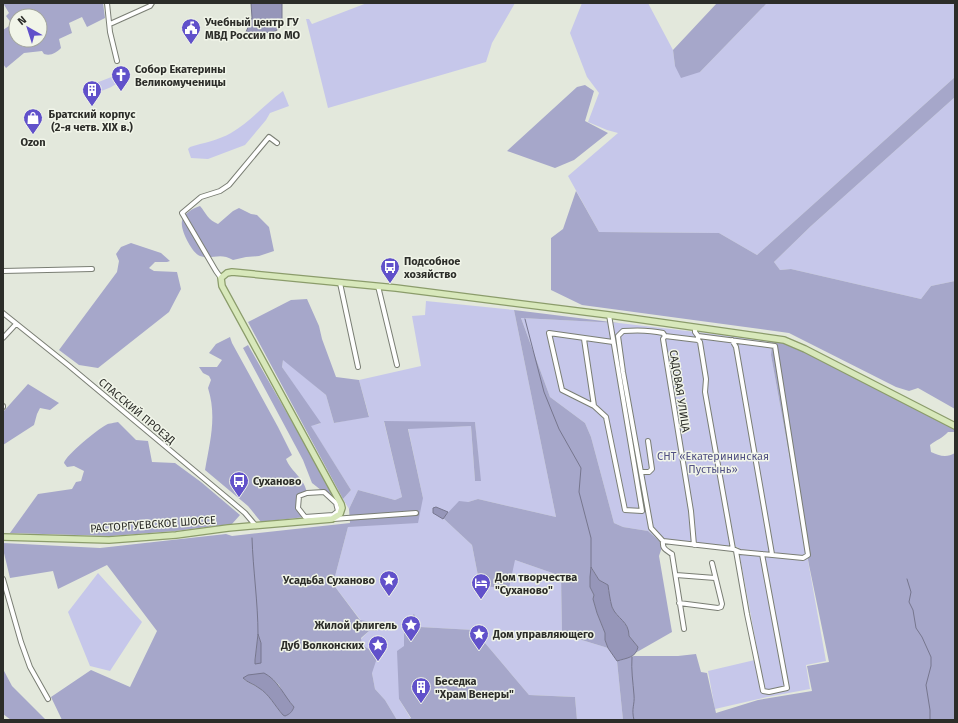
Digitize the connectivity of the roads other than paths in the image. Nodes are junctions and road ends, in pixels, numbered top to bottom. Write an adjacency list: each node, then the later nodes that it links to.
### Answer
1 (107, 3): 3 (street)
2 (152, 3): 3 (street)
3 (110, 24): 4 (street)
4 (117, 61)
5 (277, 144): 8 (street)
6 (92, 269): 7 (street)
7 (3, 271)
8 (221, 278): 9 (main road); 31 (main road)
9 (340, 283): 10 (main road); 24 (street)
10 (378, 286): 12 (main road); 23 (street)
11 (3, 314): 13 (street, СПАССКИЙ ПРОЕЗД)
12 (609, 315): 14 (main road); 21 (street)
13 (16, 324): 16 (street); 32 (street, СПАССКИЙ ПРОЕЗД)
14 (696, 328): 17 (street); 18 (main road)
15 (665, 336): 17 (street); 28 (street); 35 (street, САДОВАЯ УЛИЦА)
16 (3, 338)
17 (698, 338): 20 (street); 36 (street)
18 (771, 338): 22 (street); 26 (main road)
19 (584, 339): 21 (street); 25 (street); 25 (street)
20 (732, 340): 22 (street); 38 (street)
21 (613, 342): 25 (street)
22 (774, 346): 38 (street)
23 (397, 365)
24 (358, 367)
25 (594, 406)
26 (955, 426)
27 (648, 441): 28 (street)
28 (641, 472): 34 (street)
29 (338, 511): 29 (street)
30 (416, 513): 31 (street)
31 (332, 519): 32 (main road, РАСТОРГУЕВСКОЕ ШОССЕ)
32 (256, 526): 33 (main road, РАСТОРГУЕВСКОЕ ШОССЕ)
33 (3, 537)
34 (663, 541): 35 (street); 40 (street)
35 (694, 545): 36 (street)
36 (734, 550): 37 (street); 37 (street)
37 (762, 554): 38 (street)
38 (772, 554)
39 (712, 563): 41 (street)
40 (676, 574): 41 (street); 43 (street)
41 (715, 578): 43 (street)
42 (3, 579): 45 (street)
43 (679, 603): 44 (street)
44 (684, 629)
45 (48, 699)

